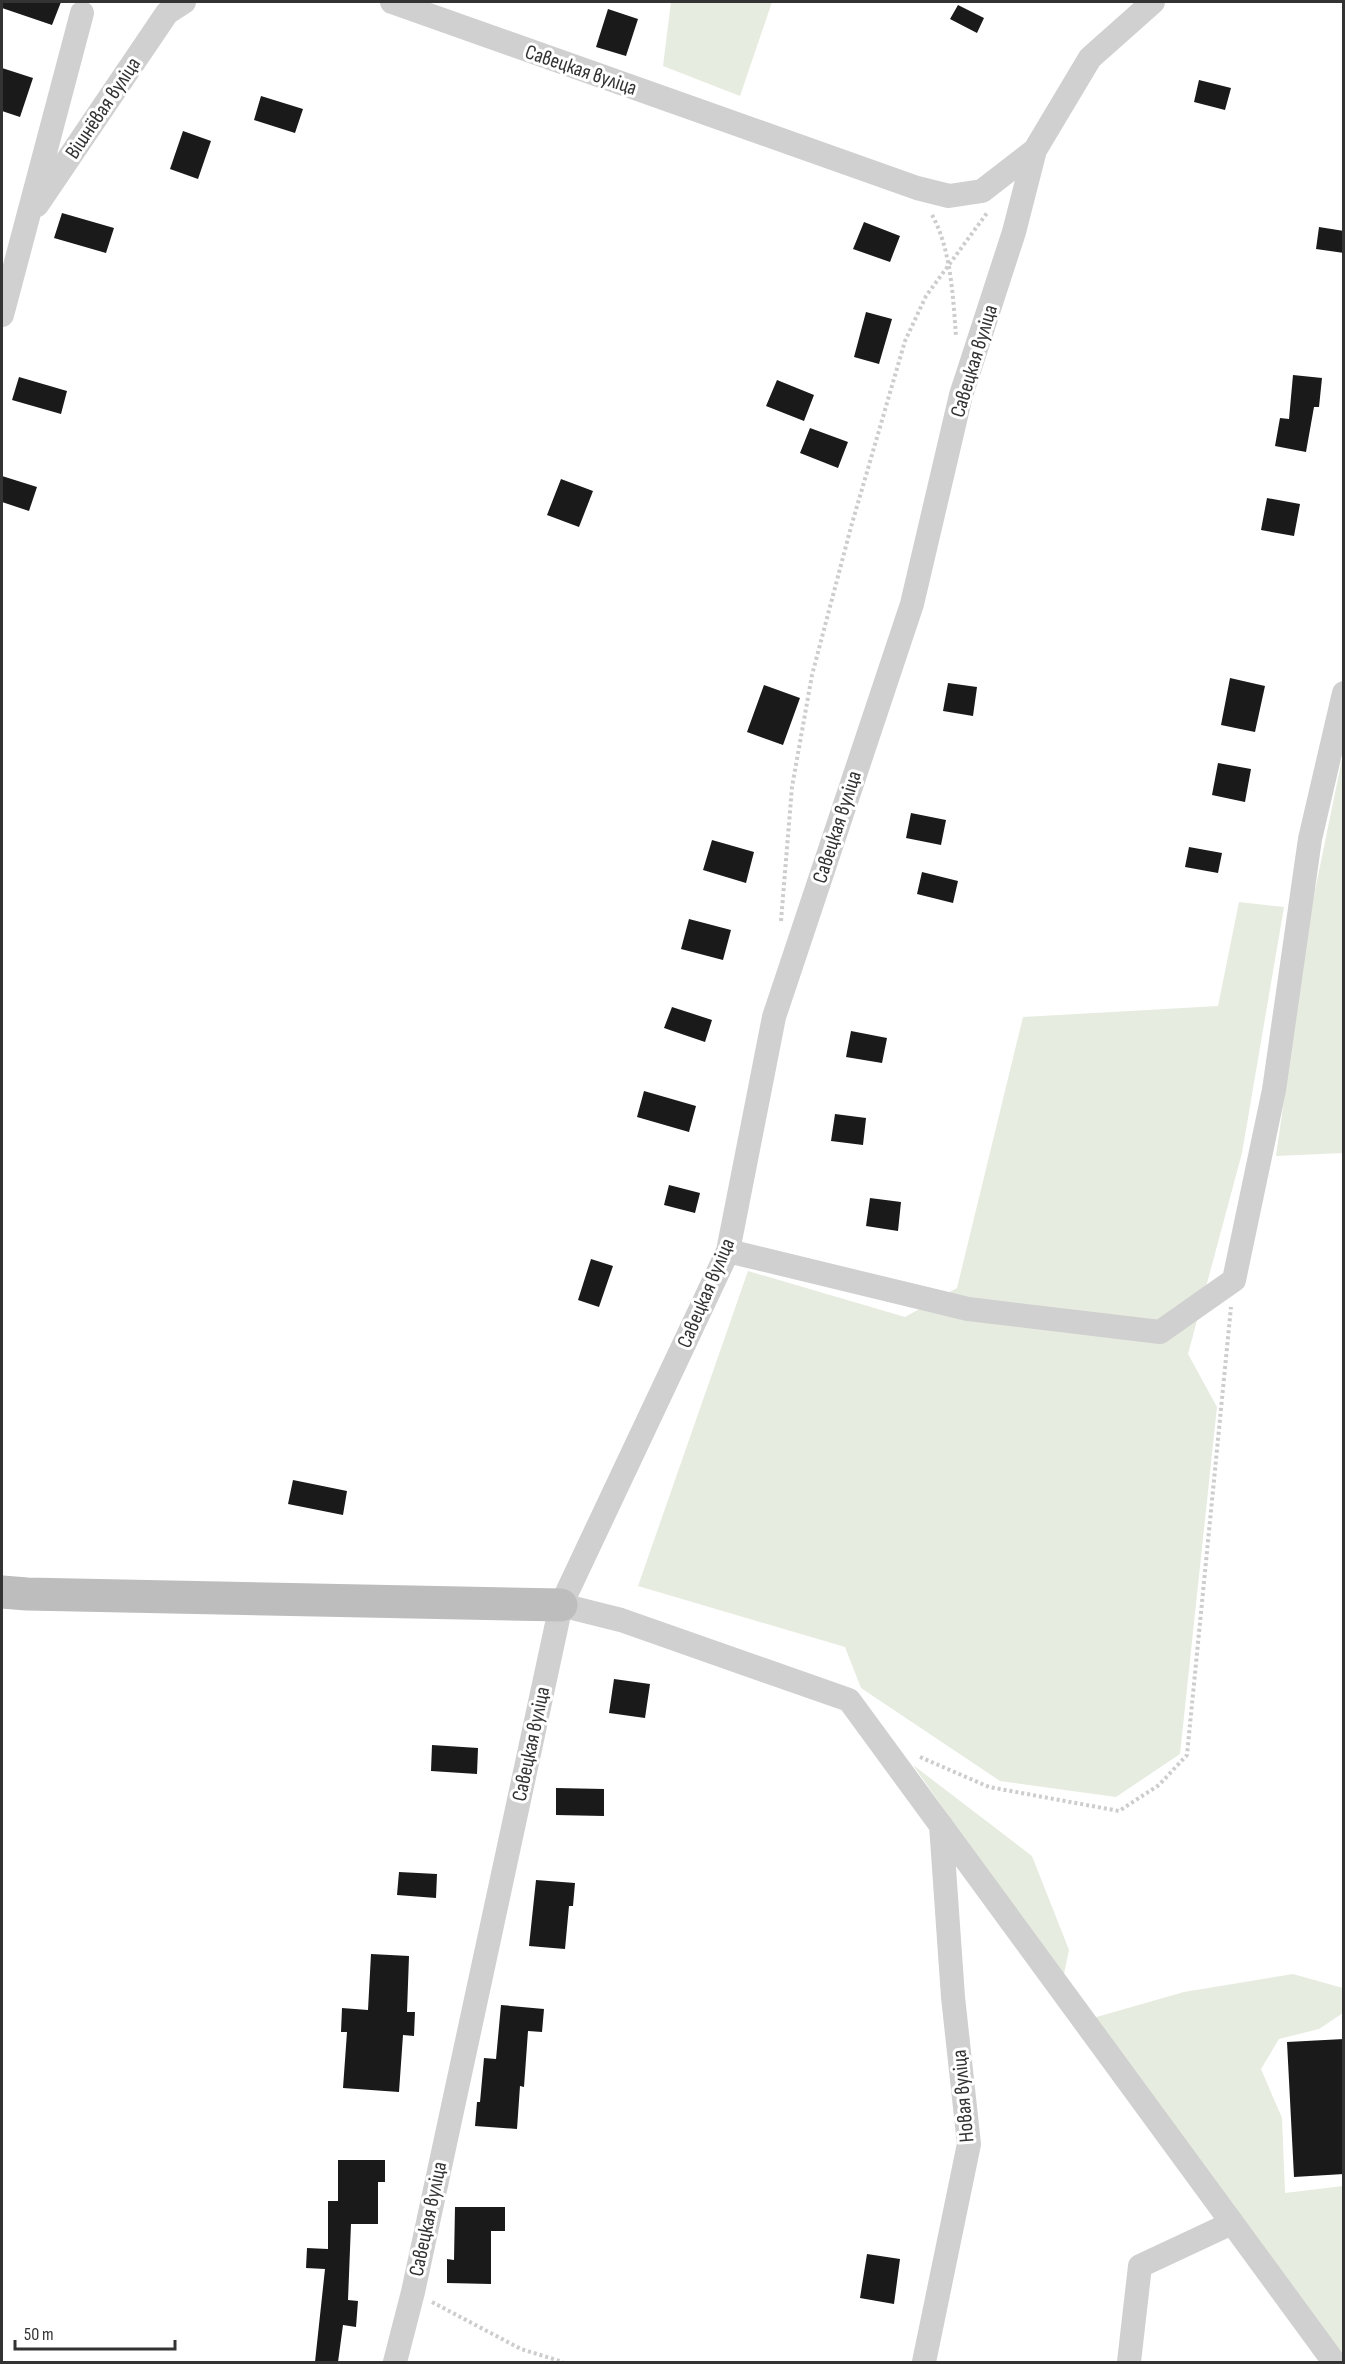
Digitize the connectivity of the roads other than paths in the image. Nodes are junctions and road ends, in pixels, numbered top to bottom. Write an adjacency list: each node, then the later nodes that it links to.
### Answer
1 (184, 2): 6 (street, Вішнёвая вуліца)
2 (392, 2): 5 (street, Савецкая вуліца)
3 (1153, 2): 5 (street, Савецкая вуліца)
4 (82, 13): 6 (street, Вішнёвая вуліца)
5 (1035, 150): 9 (street, Савецкая вуліца)
6 (27, 220): 7 (street, Вішнёвая вуліца)
7 (2, 315)
8 (1344, 693): 9 (street)
9 (728, 1251): 11 (street, Савецкая вуліца)
10 (2, 1592): 11 (street)
11 (561, 1605): 12 (street); 14 (street, Савецкая вуліца)
12 (941, 1825): 13 (street); 15 (street, Новая вуліца)
13 (1232, 2223): 16 (street); 17 (street)
14 (395, 2362)
15 (924, 2362)
16 (1129, 2362)
17 (1334, 2362)

